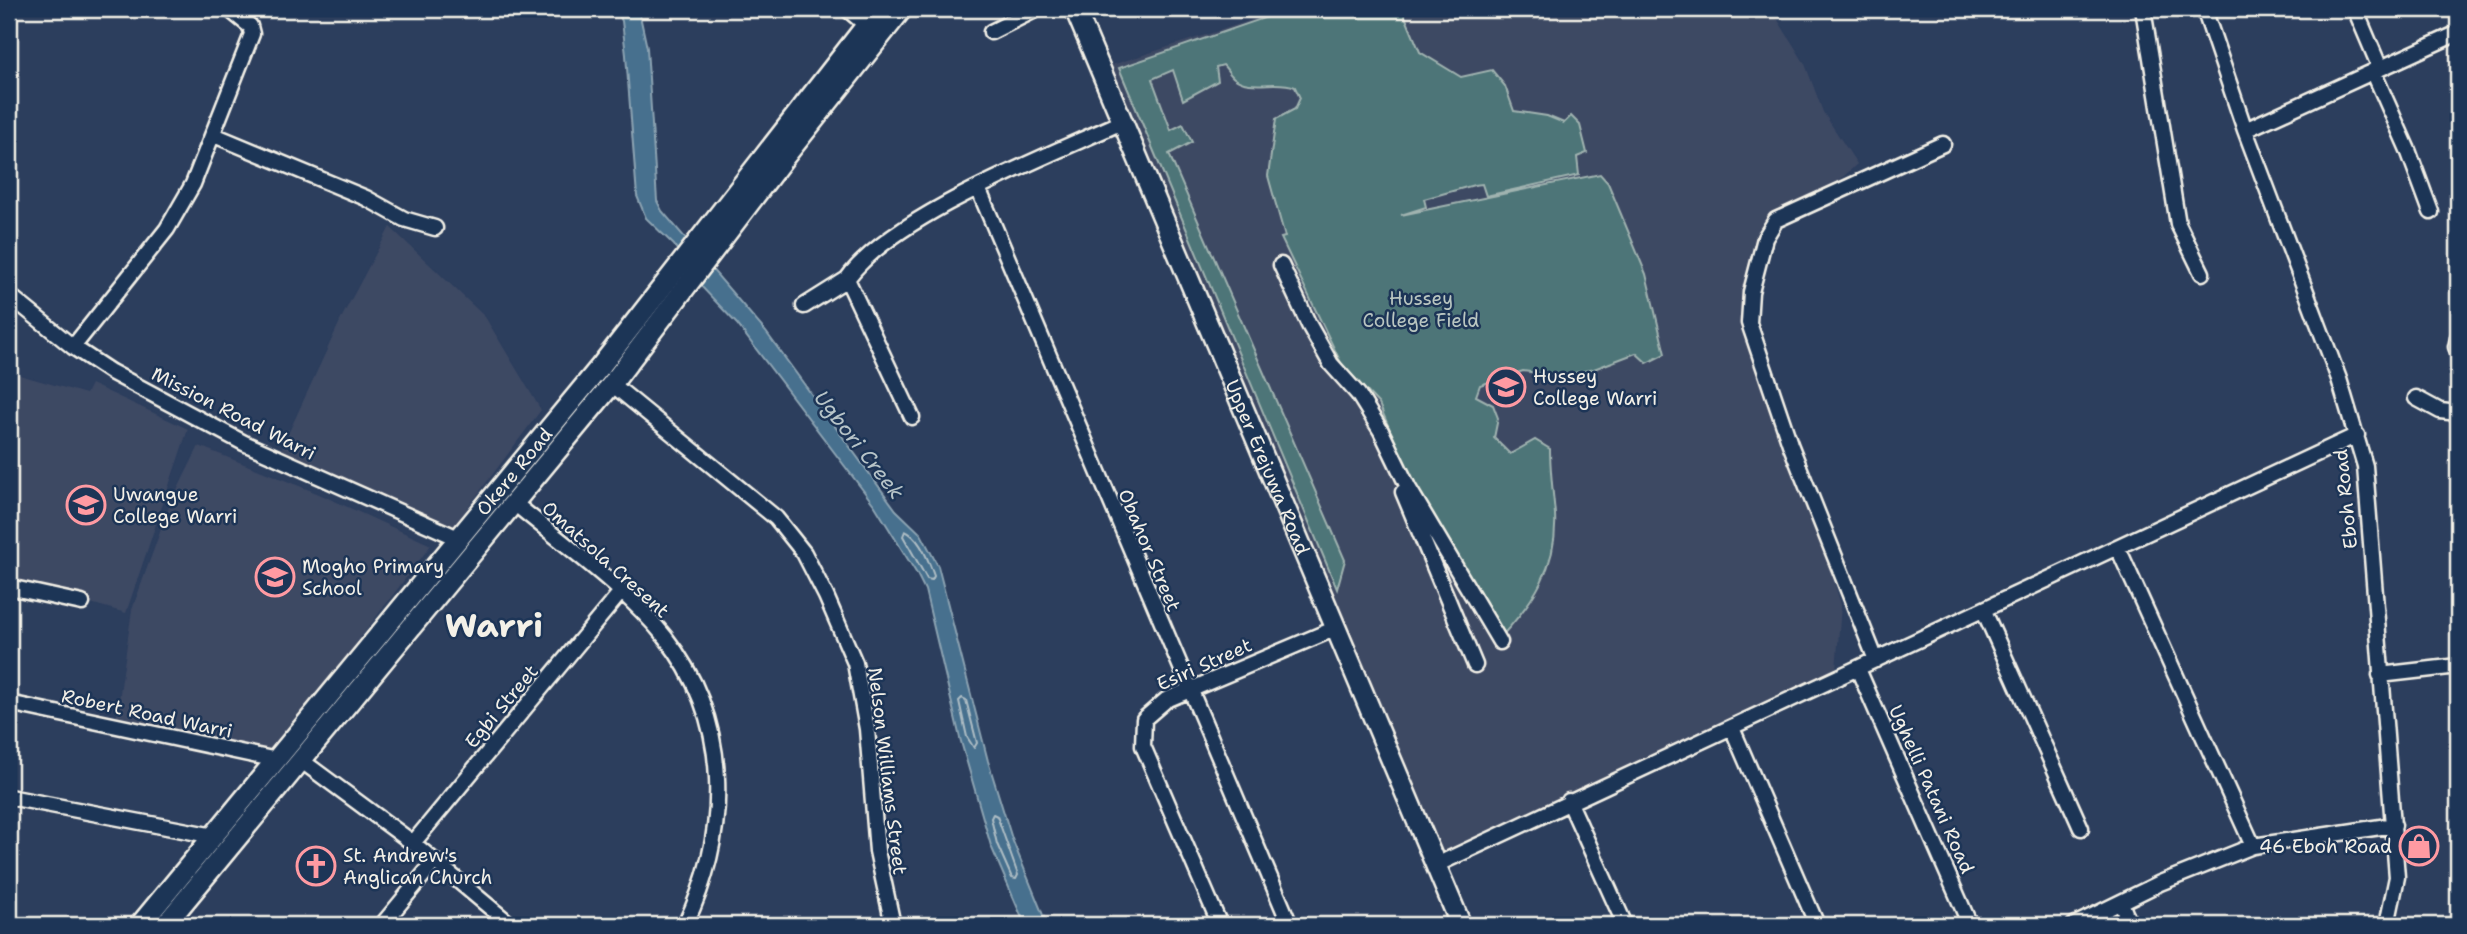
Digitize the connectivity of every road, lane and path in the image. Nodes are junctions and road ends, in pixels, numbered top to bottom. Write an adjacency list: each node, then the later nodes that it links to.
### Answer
1 (229, 9): 16 (street)
2 (846, 9): 10 (street)
3 (879, 9): 10 (main road, Okere Road)
4 (902, 9): 21 (main road, Okere Road)
5 (1037, 9): 11 (street)
6 (1075, 9): 14 (main road, Upper Erejuwa Road)
7 (2143, 9): 23 (street)
8 (2204, 9): 15 (street, Eboh Road)
9 (2355, 9): 13 (street)
10 (866, 25): 21 (main road, Okere Road)
11 (991, 32)
12 (2458, 33): 13 (street)
13 (2376, 70): 15 (street); 19 (street)
14 (1122, 122): 18 (street); 43 (main road, Upper Erejuwa Road)
15 (2245, 130): 35 (street, Eboh Road)
16 (214, 135): 20 (street); 28 (street)
17 (1943, 144): 45 (street)
18 (978, 188): 24 (street); 50 (street, Obahor Street)
19 (2431, 212)
20 (435, 228)
21 (706, 247): 30 (main road, Okere Road); 37 (main road, Okere Road)
22 (1281, 265): 32 (street)
23 (2202, 273)
24 (847, 279): 26 (street); 34 (street)
25 (9, 295): 28 (street, Mission Road Warri)
26 (804, 306)
27 (2458, 338): 29 (street)
28 (73, 346): 37 (street, Mission Road Warri)
29 (2458, 351)
30 (612, 384): 36 (main road, Okere Road); 70 (street, Nelson Williams Street)
31 (2416, 398): 33 (street)
32 (1370, 413): 44 (street); 46 (street)
33 (2458, 414)
34 (912, 417)
35 (2357, 435): 38 (street); 49 (street, Eboh Road)
36 (513, 502): 40 (street, Omatsola Cresent); 54 (main road, Okere Road)
37 (458, 538): 53 (main road, Okere Road)
38 (2118, 548): 42 (street); 61 (street)
39 (9, 587): 41 (street)
40 (620, 593): 60 (street, Egbi Street); 69 (street, Omatsola Cresent)
41 (82, 603)
42 (1984, 611): 45 (street); 58 (street)
43 (1334, 629): 50 (street, Esiri Street); 63 (main road, Upper Erejuwa Road)
44 (1500, 642)
45 (1876, 660): 48 (street)
46 (1475, 665)
47 (2458, 666): 49 (street)
48 (1858, 668): 52 (street); 76 (street, Ughelli Patani Road)
49 (2380, 676): 57 (street, Eboh Road)
50 (1188, 690): 71 (street, Esiri Street); 72 (street, Obahor Street)
51 (9, 703): 53 (street, Robert Road Warri)
52 (1732, 728): 56 (street); 75 (street)
53 (276, 760): 59 (main road, Okere Road)
54 (302, 761): 60 (street); 66 (main road, Okere Road)
55 (9, 797): 59 (street)
56 (1569, 801): 63 (street); 74 (street)
57 (2394, 825): 61 (street); 79 (street, Eboh Road)
58 (2081, 828)
59 (214, 836): 65 (main road, Okere Road)
60 (413, 843): 62 (street)
61 (2253, 846): 64 (street)
62 (434, 862): 67 (street); 68 (street)
63 (1436, 865): 73 (main road, Upper Erejuwa Road)
64 (2121, 903): 77 (street); 78 (street)
65 (140, 925)
66 (165, 925)
67 (382, 925)
68 (511, 925)
69 (685, 925)
70 (893, 925)
71 (1220, 925)
72 (1290, 925)
73 (1461, 925)
74 (1625, 925)
75 (1817, 925)
76 (1970, 925)
77 (2074, 925)
78 (2130, 925)
79 (2387, 925)

